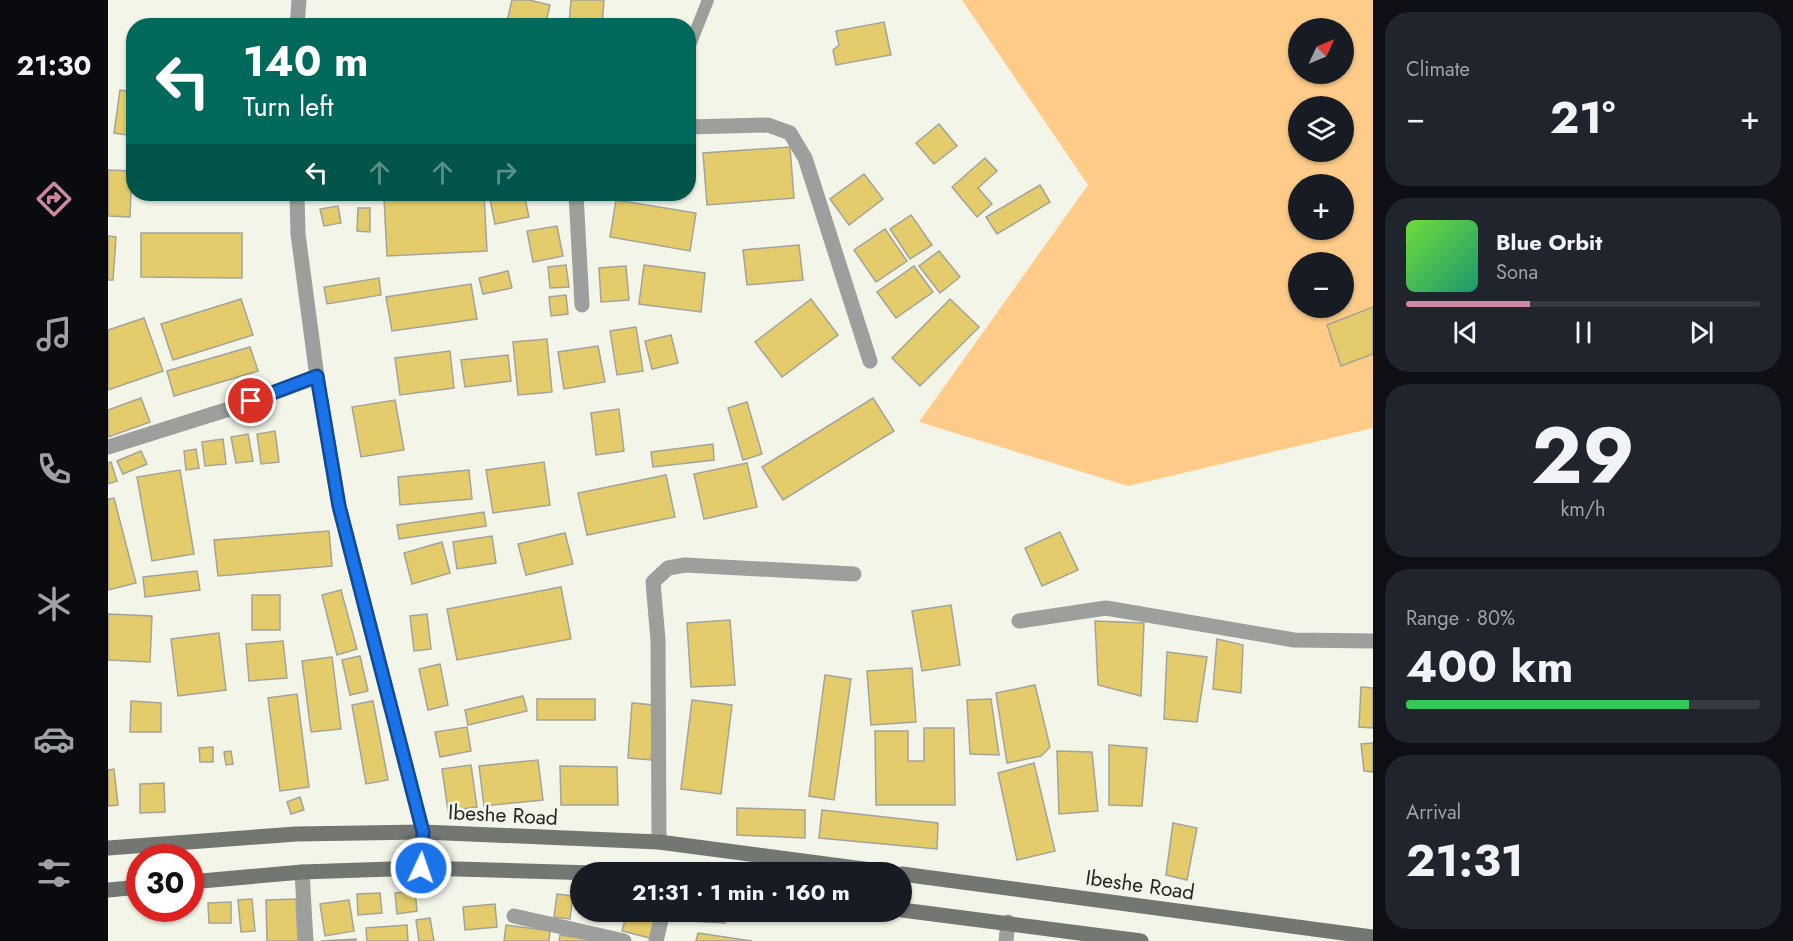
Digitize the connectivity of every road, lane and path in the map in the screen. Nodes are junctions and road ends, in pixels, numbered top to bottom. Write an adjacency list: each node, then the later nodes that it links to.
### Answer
1 (299, 0): 3 (street)
2 (708, 0): 4 (lane)
3 (298, 18)
4 (696, 30)
5 (696, 127): 9 (street)
6 (297, 201): 10 (street)
7 (576, 201): 8 (street)
8 (582, 305)
9 (870, 361)
10 (317, 376): 11 (street); 15 (street)
11 (108, 447)
12 (854, 574): 16 (street)
13 (1019, 621): 14 (street)
14 (1373, 641)
15 (423, 832): 16 (main road, Ibeshe Road); 17 (main road, Ibeshe Road); 19 (street)
16 (659, 842): 18 (main road, Ibeshe Road)
17 (108, 848)
18 (811, 862)
19 (421, 868): 20 (main road); 21 (main road)
20 (302, 872): 23 (main road); 31 (street)
21 (570, 872)
22 (912, 875): 30 (main road, Ibeshe Road)
23 (204, 881)
24 (126, 888): 25 (main road)
25 (108, 890)
26 (912, 911): 29 (main road)
27 (514, 916): 32 (street)
28 (661, 922): 33 (street)
29 (1008, 922): 34 (street); 35 (main road)
30 (1373, 937)
31 (306, 941)
32 (624, 941)
33 (656, 941)
34 (1006, 941)
35 (1141, 941)

